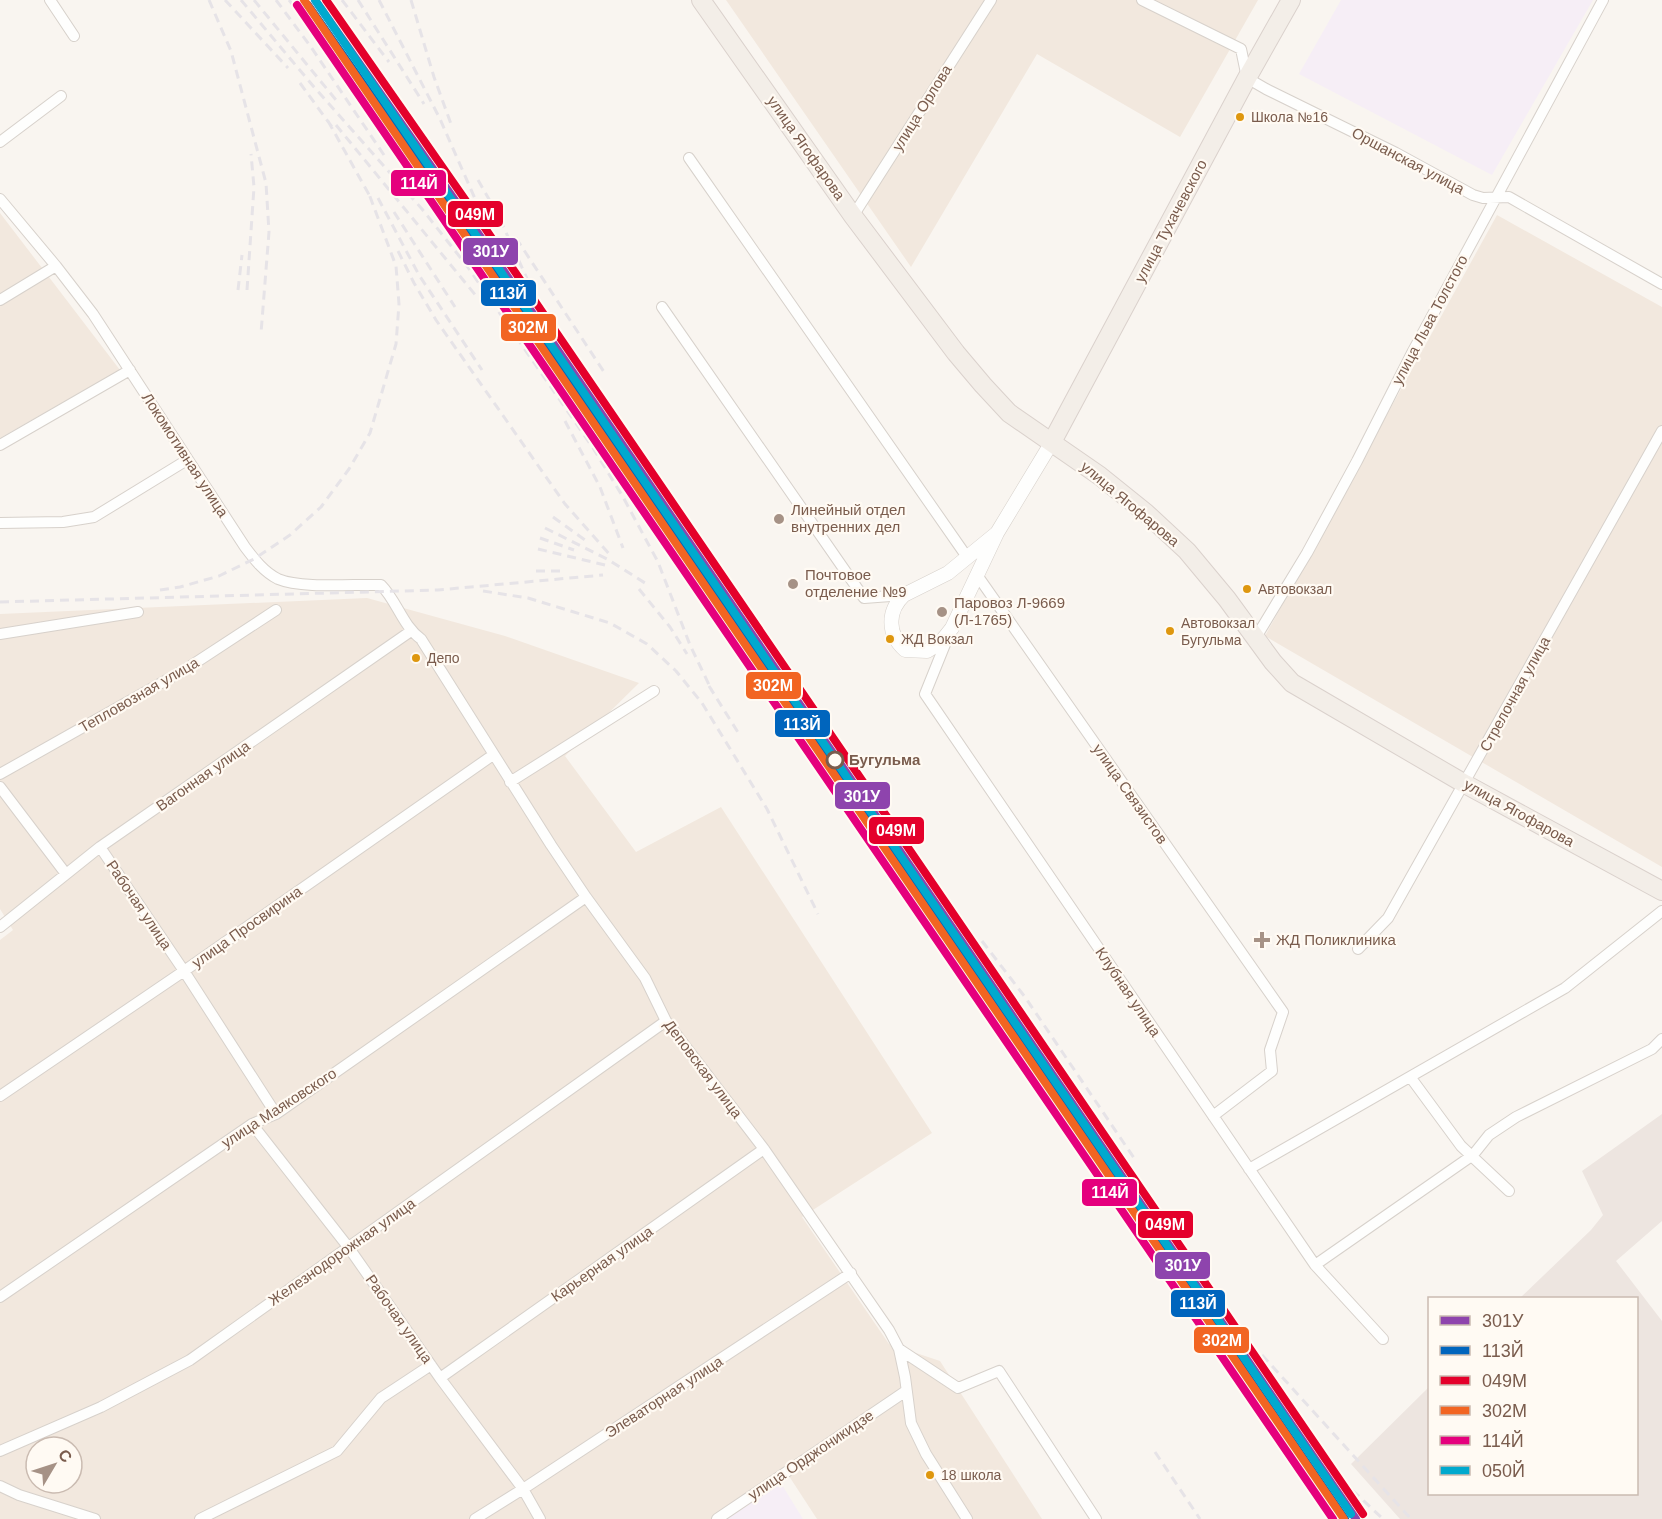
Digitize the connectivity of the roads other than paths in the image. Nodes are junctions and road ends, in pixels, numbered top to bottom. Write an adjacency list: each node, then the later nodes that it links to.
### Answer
1 (50, 0): 7 (street)
2 (702, 0): 14 (main road, улица Ягофарова)
3 (991, 0): 14 (street, улица Орлова)
4 (1142, 0): 8 (street)
5 (1291, 0): 8 (main road, улица Тухачевского)
6 (1603, 0): 12 (street, улица Льва Толстого)
7 (74, 36)
8 (1247, 78): 12 (street, Оршанская улица); 21 (main road, улица Тухачевского)
9 (61, 96): 10 (street)
10 (0, 142)
11 (689, 158): 26 (street)
12 (1495, 197): 16 (street, Оршанская улица); 34 (street, улица Льва Толстого)
13 (0, 199): 15 (street, Локомотивная улица)
14 (853, 216): 21 (main road, улица Ягофарова)
15 (56, 266): 17 (street); 19 (street, Локомотивная улица)
16 (1662, 284)
17 (0, 300)
18 (662, 307): 28 (street)
19 (130, 370): 22 (street); 23 (street, Локомотивная улица)
20 (1662, 431): 39 (street, Стрелочная улица)
21 (1052, 442): 25 (street); 34 (main road, улица Ягофарова)
22 (0, 446)
23 (187, 460): 24 (street); 32 (street, Локомотивная улица)
24 (0, 523)
25 (997, 533): 26 (street); 27 (street)
26 (967, 557): 28 (street)
27 (977, 575): 31 (street); 54 (street, улица Связистов)
28 (904, 595): 31 (street)
29 (276, 610): 37 (street, Тепловозная улица)
30 (138, 612): 33 (street)
31 (952, 628): 54 (street, Клубная улица)
32 (411, 631): 36 (street, Деповская улица); 41 (street, Вагонная улица)
33 (0, 634)
34 (1255, 639): 39 (main road, улица Ягофарова)
35 (654, 692): 38 (street)
36 (493, 755): 38 (street, Деповская улица); 48 (street, улица Просвирина)
37 (0, 774)
38 (510, 782): 44 (street, Деповская улица)
39 (1465, 784): 43 (main road, улица Ягофарова); 47 (street, Стрелочная улица)
40 (0, 787): 42 (street)
41 (100, 847): 42 (street, Вагонная улица); 48 (street, Рабочая улица)
42 (66, 874): 46 (street, Вагонная улица)
43 (1662, 891)
44 (586, 897): 49 (street, Деповская улица); 53 (street, улица Маяковского)
45 (1662, 911): 51 (street)
46 (0, 927)
47 (1358, 949)
48 (184, 970): 52 (street, улица Просвирина); 53 (street, Рабочая улица)
49 (666, 1021): 56 (street, Деповская улица); 60 (street, Железнодорожная улица)
50 (1662, 1039): 57 (street)
51 (1411, 1078): 57 (street); 58 (street)
52 (0, 1096)
53 (276, 1114): 55 (street, улица Маяковского)
54 (1213, 1116): 58 (street, Клубная улица)
55 (252, 1124): 60 (street, Рабочая улица); 63 (street, улица Маяковского)
56 (764, 1149): 62 (street, Деповская улица); 67 (street, Карьерная улица)
57 (1473, 1155): 59 (street); 61 (street)
58 (1249, 1169): 61 (street, Клубная улица)
59 (1509, 1191)
60 (349, 1248): 66 (street, Рабочая улица); 69 (street, Железнодорожная улица)
61 (1315, 1265): 64 (street, Клубная улица)
62 (852, 1273): 65 (street, Деповская улица); 71 (street, Элеваторная улица)
63 (0, 1297)
64 (1383, 1339)
65 (899, 1349): 68 (street, Деповская улица); 78 (street)
66 (431, 1365): 67 (street, Рабочая улица); 73 (street)
67 (440, 1378): 71 (street, Рабочая улица)
68 (906, 1391): 76 (street, улица Орджоникидзе); 77 (street, Деповская улица)
69 (0, 1451)
70 (0, 1486): 72 (street)
71 (523, 1489): 74 (street, Элеваторная улица); 75 (street, Рабочая улица)
72 (94, 1519)
73 (200, 1519)
74 (475, 1519)
75 (540, 1519)
76 (717, 1519)
77 (967, 1519)
78 (1096, 1519)

